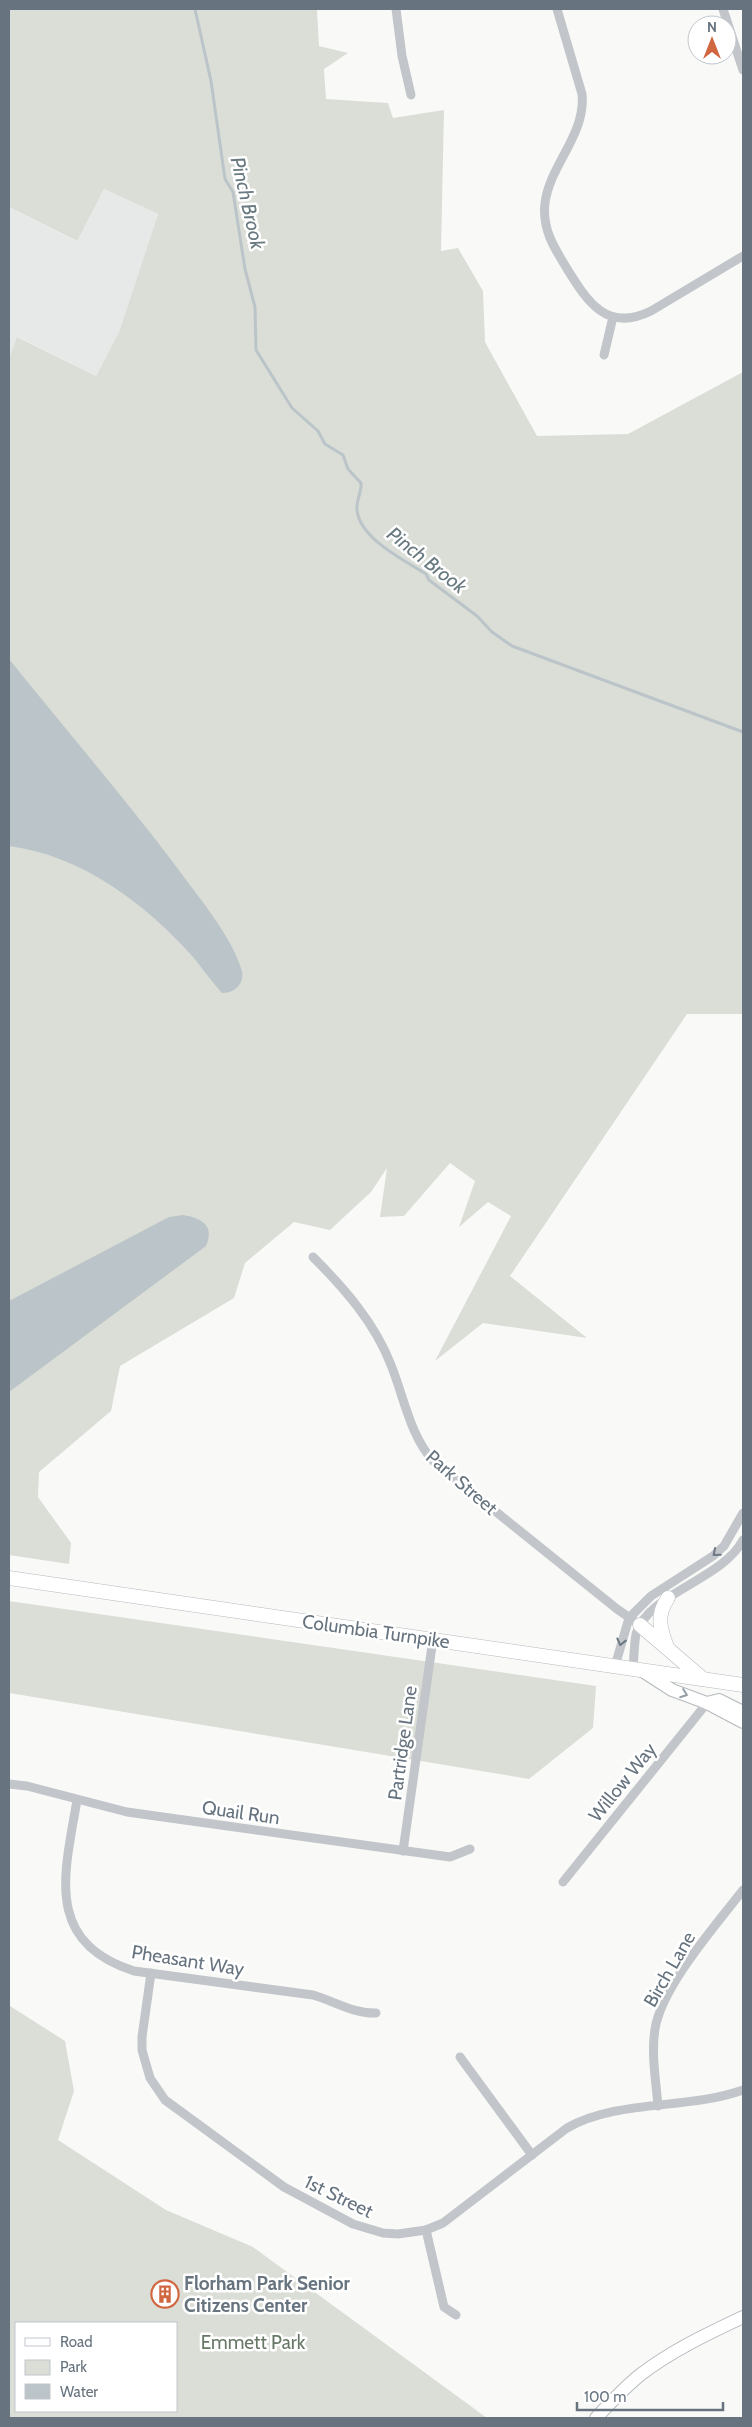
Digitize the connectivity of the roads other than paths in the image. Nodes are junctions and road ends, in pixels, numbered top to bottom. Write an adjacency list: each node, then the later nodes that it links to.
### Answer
1 (396, 9): 5 (street)
2 (557, 9): 7 (street)
3 (723, 9): 4 (street)
4 (743, 70)
5 (411, 95)
6 (743, 256): 7 (street)
7 (613, 317): 8 (street)
8 (604, 355)
9 (312, 1257): 14 (street, Park Street)
10 (743, 1513): 14 (street, one-way to 14)
11 (743, 1540): 13 (street)
12 (9, 1578): 15 (main road, Columbia Turnpike)
13 (668, 1598): 14 (street); 16 (main road)
14 (635, 1622): 16 (main road); 17 (street, one-way to 17); 18 (street)
15 (433, 1639): 17 (main road, Columbia Turnpike); 27 (street, Partridge Lane)
16 (668, 1650): 19 (main road)
17 (615, 1666): 18 (main road, Columbia Turnpike)
18 (637, 1670): 19 (main road, Columbia Turnpike); 21 (main road, one-way to 21)
19 (704, 1679): 20 (main road, Columbia Turnpike)
20 (743, 1685)
21 (707, 1703): 22 (main road); 23 (main road); 28 (street, Willow Way)
22 (743, 1712)
23 (743, 1722)
24 (9, 1784): 25 (street, Quail Run)
25 (77, 1800): 27 (street, Quail Run); 30 (street, Pheasant Way)
26 (470, 1849): 27 (street, Quail Run)
27 (403, 1851)
28 (563, 1882)
29 (743, 1890): 34 (street, Birch Lane)
30 (151, 1973): 31 (street, Pheasant Way); 36 (street, 1st Street)
31 (376, 2014)
32 (460, 2057): 35 (street)
33 (743, 2090): 34 (street, 1st Street)
34 (658, 2106): 35 (street, 1st Street)
35 (532, 2155): 36 (street, 1st Street)
36 (426, 2230): 37 (street)
37 (456, 2315)
38 (743, 2317): 39 (main road)
39 (596, 2418)

